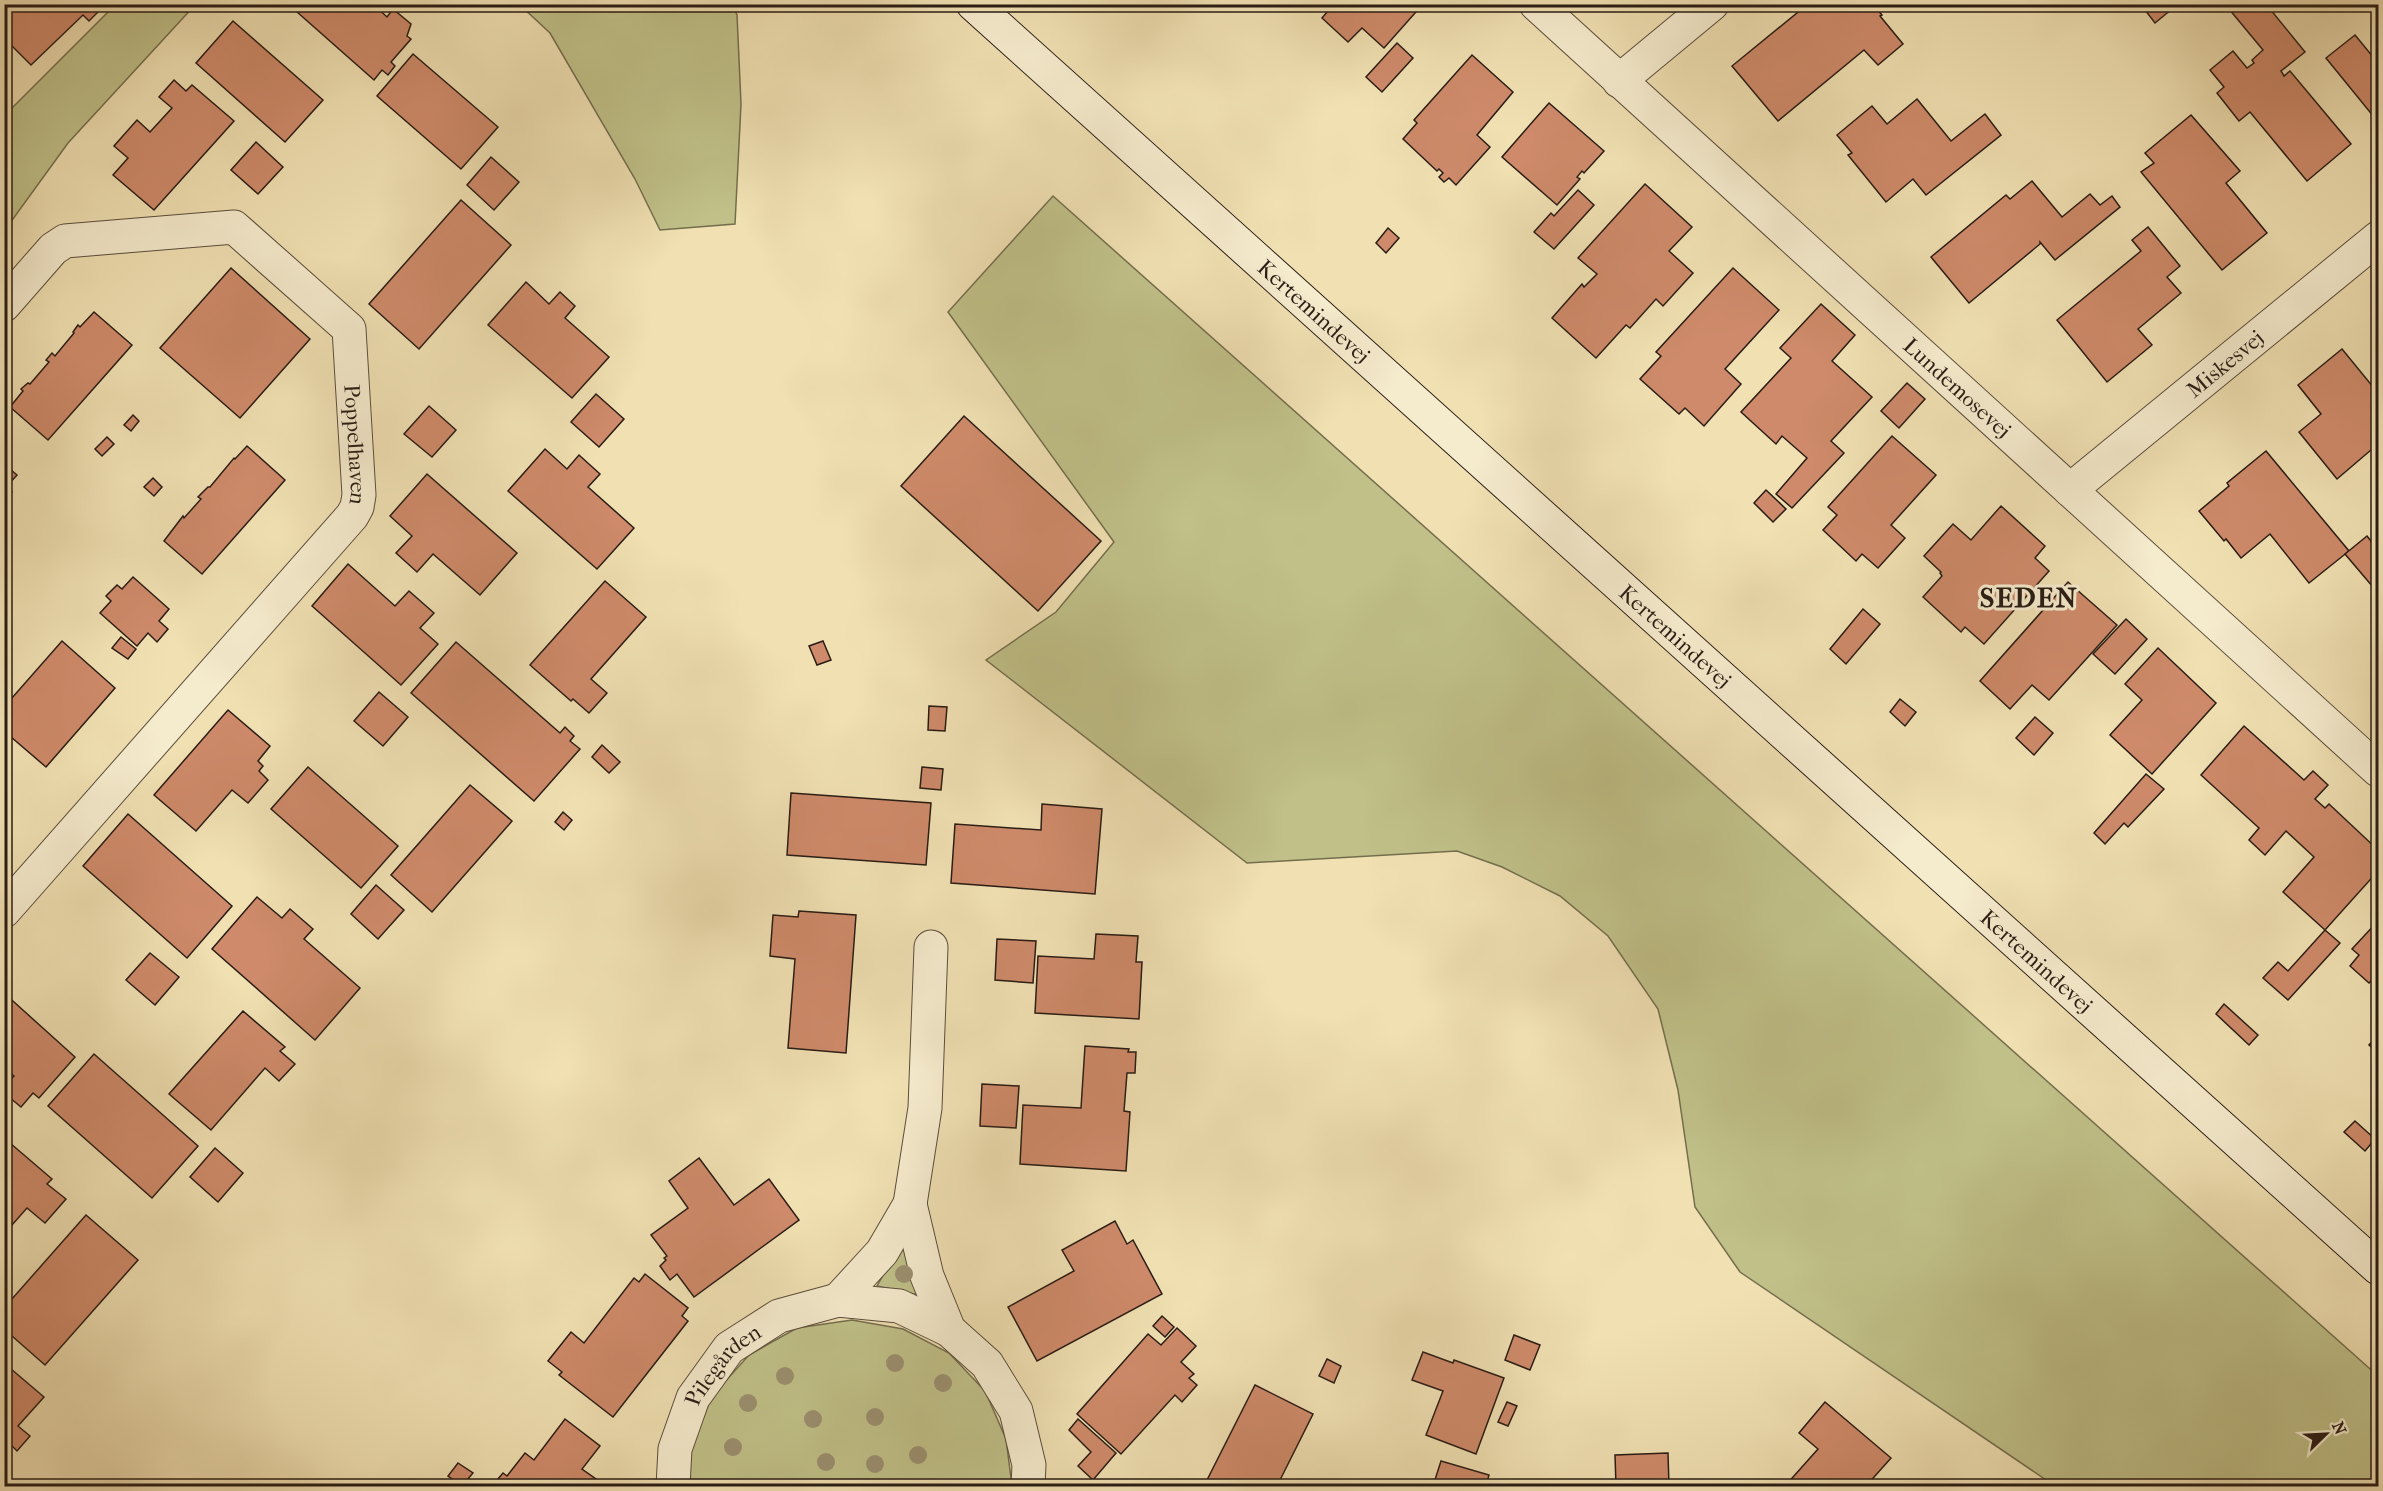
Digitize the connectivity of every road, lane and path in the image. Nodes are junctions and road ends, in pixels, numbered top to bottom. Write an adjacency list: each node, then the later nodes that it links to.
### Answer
1 (973, 4): 12 (street, Kertemindevej)
2 (1536, 4): 4 (street, Lundemosevej)
3 (1712, 4): 4 (street)
4 (1620, 81): 7 (street, Lundemosevej)
5 (2379, 238): 7 (street, Miskesvej)
6 (4, 305): 9 (street, Poppelhaven)
7 (2070, 490): 8 (street, Lundemosevej)
8 (2379, 770)
9 (4, 911)
10 (931, 947): 11 (street, Pilegården)
11 (910, 1204): 13 (street, Pilegården); 14 (street, Pilegården)
12 (2379, 1268)
13 (838, 1300): 14 (street, Pilegården); 16 (street, Pilegården)
14 (950, 1330): 15 (street, Pilegården)
15 (1033, 1479)
16 (673, 1486)

